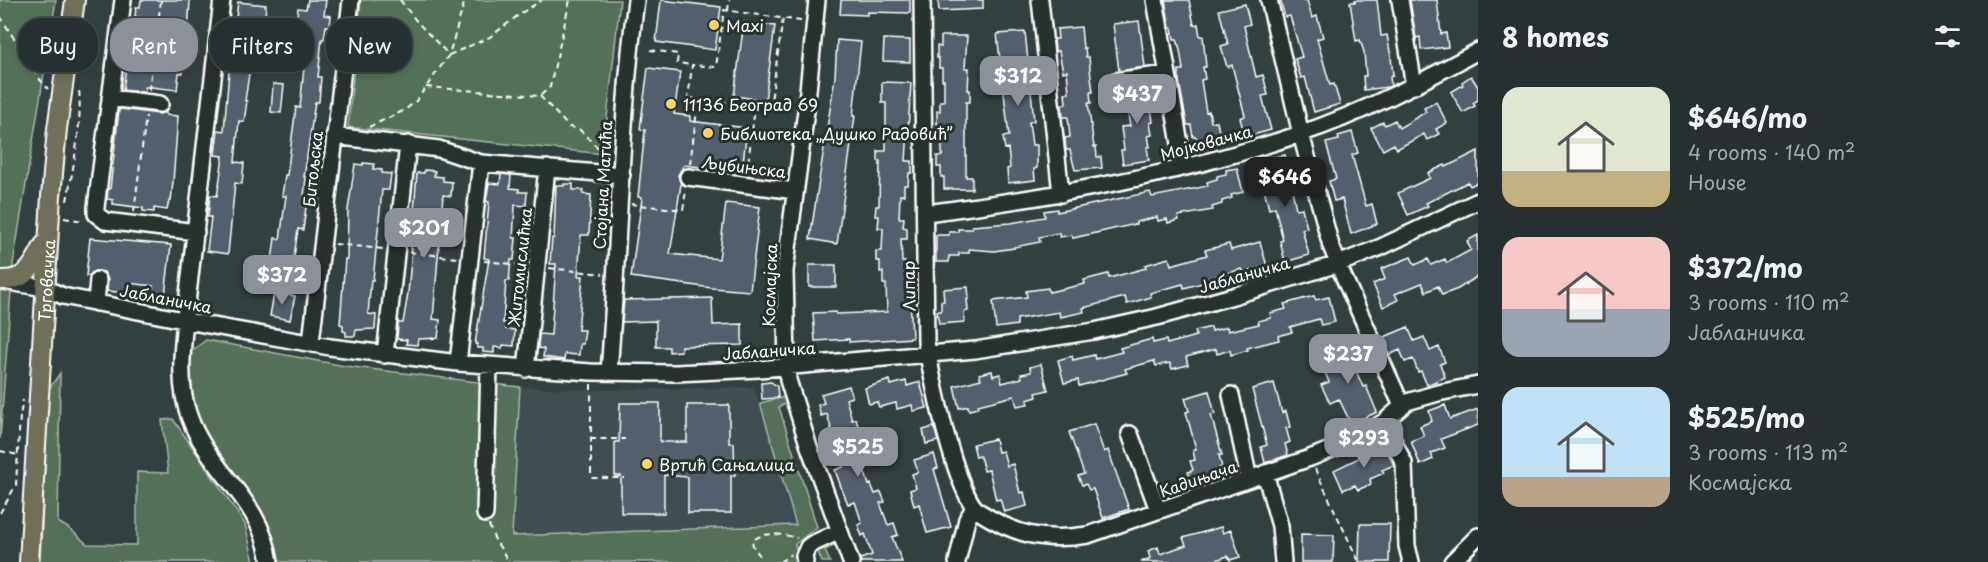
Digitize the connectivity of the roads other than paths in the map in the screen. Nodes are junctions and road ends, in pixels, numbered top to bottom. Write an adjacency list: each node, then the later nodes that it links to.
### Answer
1 (75, 0): 31 (main road, Трговачка)
2 (123, 0): 16 (street)
3 (222, 0): 30 (street)
4 (351, 0): 19 (street, Битољска)
5 (636, 0): 24 (street, Стојана Матића)
6 (817, 0): 26 (street, Космајска)
7 (922, 0): 29 (street, Липар)
8 (1040, 0): 27 (street)
9 (1155, 0): 13 (street)
10 (1269, 0): 18 (street)
11 (1400, 0): 15 (street)
12 (1478, 51): 15 (street, Мојковачка)
13 (1166, 74): 14 (street); 22 (street)
14 (1115, 81)
15 (1414, 86): 18 (street, Мојковачка)
16 (110, 98): 17 (street); 30 (street)
17 (154, 103)
18 (1301, 134): 22 (street, Мојковачка); 32 (street)
19 (334, 136): 20 (street); 38 (street, Битољска)
20 (408, 144): 21 (street); 39 (street)
21 (481, 163): 23 (street); 41 (street)
22 (1184, 167): 27 (street, Мојковачка)
23 (547, 168): 24 (street); 44 (street, Житомислићка)
24 (622, 175): 45 (street, Стојана Матића)
25 (688, 177): 26 (street, Љубињска)
26 (795, 191): 42 (street, Космајска)
27 (1061, 194): 29 (street, Мојковачка)
28 (1478, 201): 32 (street, Јабланичка)
29 (926, 213): 40 (street, Липар)
30 (196, 232): 37 (street)
31 (48, 238): 34 (main road); 35 (main road, Трговачка)
32 (1338, 264): 40 (street, Јабланичка); 48 (street)
33 (98, 279): 36 (street)
34 (0, 281): 35 (street, Јабланичка)
35 (45, 288): 36 (street, Јабланичка); 58 (main road, Трговачка)
36 (96, 303): 37 (street, Јабланичка)
37 (184, 320): 38 (street, Јабланичка); 59 (street)
38 (311, 342): 39 (street, Јабланичка)
39 (385, 355): 41 (street, Јабланичка)
40 (928, 355): 42 (street, Јабланичка); 53 (street, Липар)
41 (458, 363): 43 (street, Јабланичка)
42 (787, 365): 45 (street, Јабланичка); 56 (street, Космајска)
43 (489, 366): 44 (street, Јабланичка); 55 (street)
44 (526, 369): 45 (street, Јабланичка)
45 (609, 372)
46 (1478, 385): 48 (street, Кадињача)
47 (1231, 395): 52 (street, Кадињача)
48 (1402, 406): 49 (street, Кадињача)
49 (1384, 422): 51 (street, Кадињача); 64 (street)
50 (1130, 434): 54 (street, Кадињача)
51 (1265, 473): 52 (street, Кадињача); 63 (street)
52 (1250, 479): 54 (street, Кадињача)
53 (974, 508): 54 (street, Кадињача); 62 (street)
54 (1158, 510)
55 (485, 514)
56 (840, 531): 60 (street); 61 (street, Космајска)
57 (1478, 536): 65 (street)
58 (29, 562)
59 (270, 562)
60 (805, 562)
61 (851, 562)
62 (957, 562)
63 (1283, 562)
64 (1411, 562)
65 (1452, 562)

